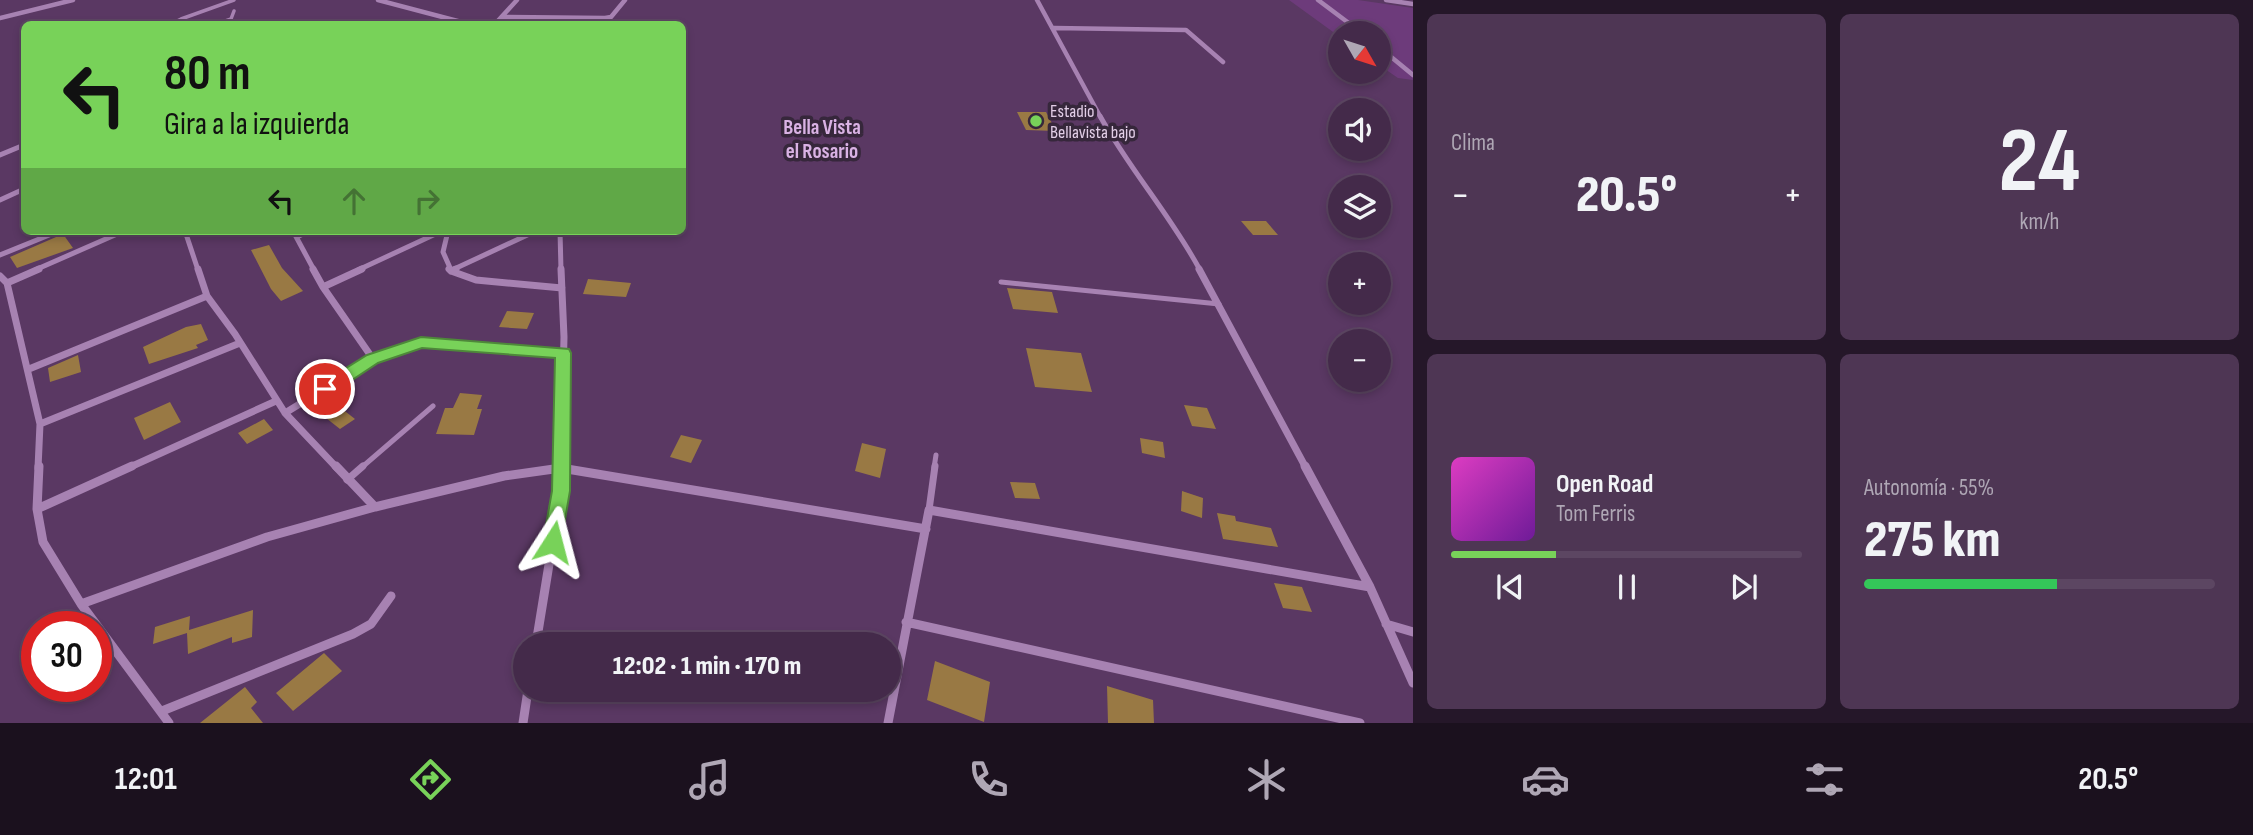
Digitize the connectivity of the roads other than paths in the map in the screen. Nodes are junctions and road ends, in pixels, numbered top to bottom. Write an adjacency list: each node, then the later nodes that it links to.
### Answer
1 (73, 0): 12 (street)
2 (234, 0): 13 (lane)
3 (378, 0): 15 (street)
4 (517, 0): 11 (street)
5 (625, 0): 11 (street)
6 (1037, 0): 18 (street)
7 (1318, 0): 17 (street)
8 (1386, 0): 9 (street)
9 (1413, 4)
10 (234, 11): 14 (lane)
11 (503, 16): 16 (street)
12 (0, 18)
13 (177, 21)
14 (225, 21)
15 (458, 21)
16 (498, 21)
17 (1346, 21)
18 (1054, 28): 20 (street); 41 (street)
19 (1391, 57): 21 (street)
20 (1223, 62)
21 (1413, 75)
22 (21, 146): 23 (street)
23 (0, 155)
24 (21, 190): 25 (street)
25 (0, 200)
26 (49, 235): 34 (street)
27 (114, 235): 36 (street)
28 (186, 235): 40 (street)
29 (296, 235): 38 (street)
30 (434, 235): 38 (street)
31 (447, 235): 35 (street)
32 (527, 235): 35 (street)
33 (561, 235): 39 (street)
34 (1, 253)
35 (451, 271): 39 (street)
36 (4, 280): 45 (street)
37 (1001, 282): 41 (lane)
38 (323, 288): 44 (street)
39 (562, 288): 43 (street)
40 (207, 296): 42 (street); 45 (street)
41 (1219, 304): 57 (street)
42 (240, 343): 46 (street); 49 (street)
43 (564, 353): 44 (street); 51 (street)
44 (373, 359): 48 (street)
45 (29, 369): 49 (street)
46 (276, 401): 48 (street); 54 (street)
47 (433, 406): 52 (lane)
48 (285, 414): 52 (street)
49 (40, 424): 54 (street)
50 (936, 455): 55 (lane)
51 (561, 468): 53 (street); 56 (street); 62 (street)
52 (347, 481): 53 (street)
53 (375, 507): 59 (street)
54 (37, 509): 59 (street)
55 (929, 510): 56 (street); 57 (street)
56 (926, 529): 60 (street)
57 (1370, 587): 61 (street)
58 (391, 596): 66 (street)
59 (81, 604): 66 (street)
60 (906, 622): 69 (street); 70 (street)
61 (1386, 624): 63 (street); 64 (street)
62 (538, 632)
63 (1413, 632)
64 (1413, 683)
65 (526, 702): 68 (street)
66 (162, 711): 67 (street)
67 (169, 723)
68 (523, 723)
69 (888, 723)
70 (1360, 723)

